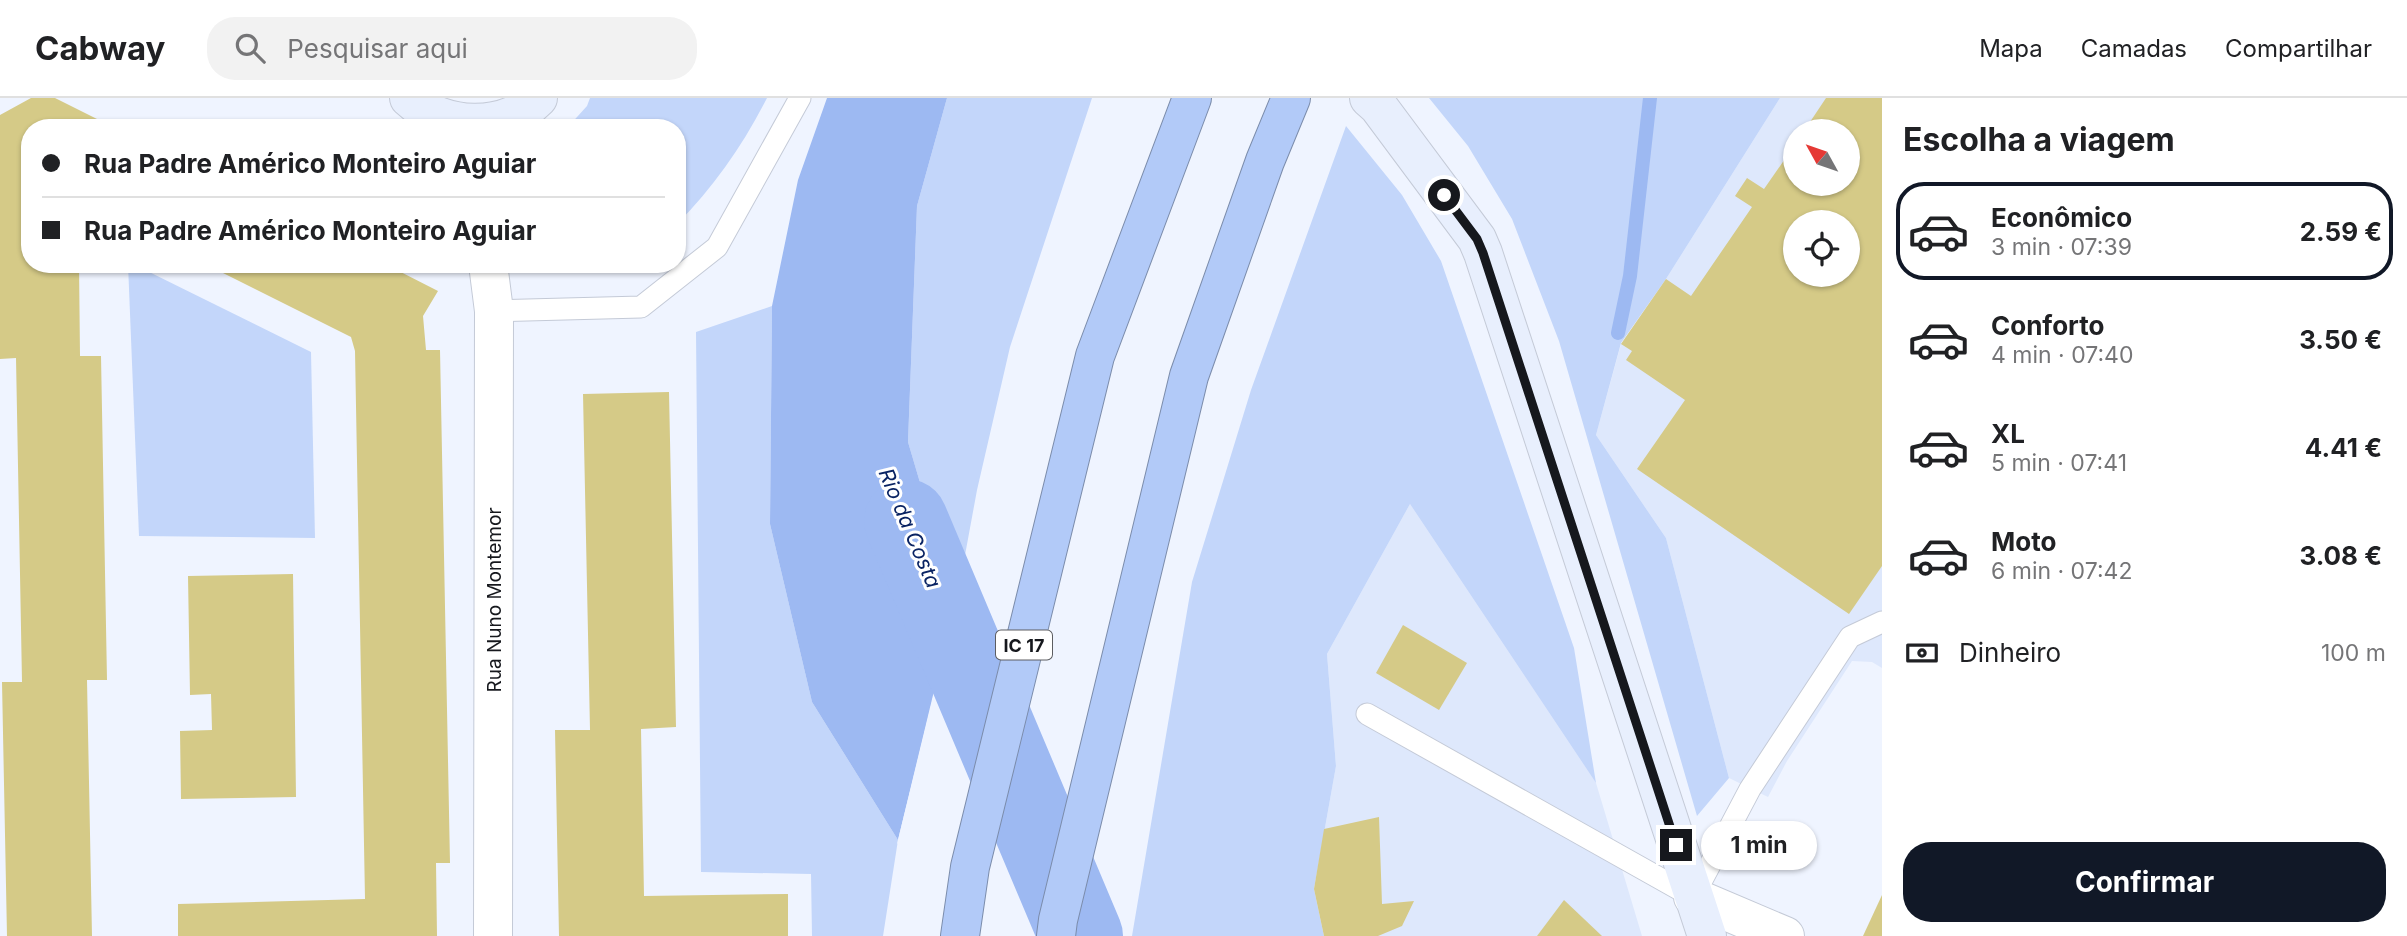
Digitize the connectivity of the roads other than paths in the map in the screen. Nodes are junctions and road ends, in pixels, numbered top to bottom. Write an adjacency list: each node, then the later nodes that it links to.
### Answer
1 (800, 98): 10 (lane)
2 (1192, 98): 18 (highway, IC 17)
3 (1291, 98): 19 (highway)
4 (1369, 98): 16 (street)
5 (411, 100): 7 (street); 8 (street)
6 (528, 110): 9 (street)
7 (431, 119)
8 (448, 119)
9 (499, 119)
10 (686, 271)
11 (489, 273): 13 (street, Rua Nuno Montemor)
12 (684, 273): 13 (lane)
13 (494, 311): 17 (street, Rua Nuno Montemor)
14 (1882, 622): 16 (lane)
15 (1367, 714): 16 (lane)
16 (1693, 897): 20 (street); 21 (street)
17 (493, 936)
18 (960, 936)
19 (1056, 936)
20 (1707, 936)
21 (1785, 936)

